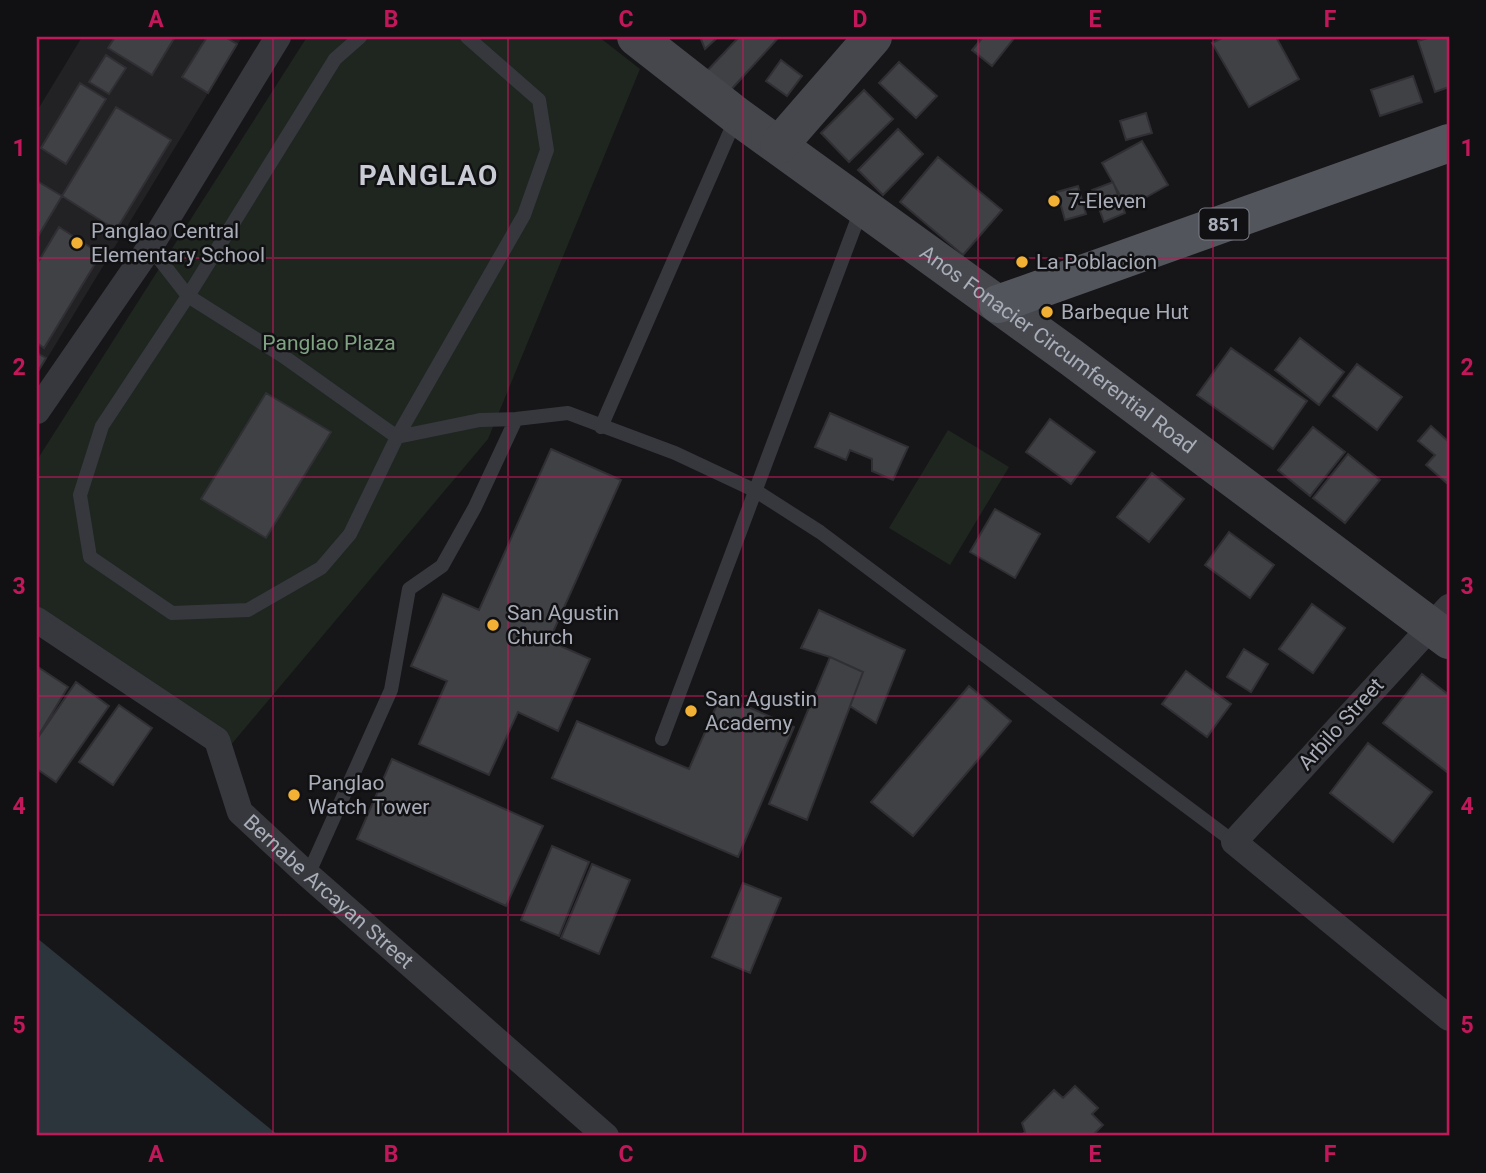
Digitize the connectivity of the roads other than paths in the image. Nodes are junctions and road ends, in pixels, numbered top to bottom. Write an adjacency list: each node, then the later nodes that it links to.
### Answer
1 (278, 37): 10 (street)
2 (360, 37): 11 (lane)
3 (467, 37): 16 (lane)
4 (636, 37): 6 (main road, Anos Fonacier Circumferential Road)
5 (873, 37): 8 (main road)
6 (737, 116): 8 (main road, Anos Fonacier Circumferential Road); 15 (lane)
7 (1449, 143): 12 (main road, 851)
8 (779, 145): 9 (main road, Anos Fonacier Circumferential Road)
9 (863, 206): 12 (main road, Anos Fonacier Circumferential Road); 17 (lane)
10 (150, 247): 11 (lane); 13 (street)
11 (188, 296): 16 (lane); 16 (lane)
12 (998, 304): 19 (main road, Anos Fonacier Circumferential Road)
13 (37, 411)
14 (516, 419): 15 (lane); 16 (lane); 22 (lane)
15 (601, 427): 17 (lane)
16 (397, 436)
17 (756, 491): 20 (lane); 21 (lane)
18 (37, 620): 22 (street, Bernabe Arcayan Street)
19 (1443, 624): 21 (street, Arbilo Street)
20 (662, 739)
21 (1234, 842): 23 (street)
22 (308, 875): 24 (street, Bernabe Arcayan Street)
23 (1449, 1018)
24 (606, 1136)

